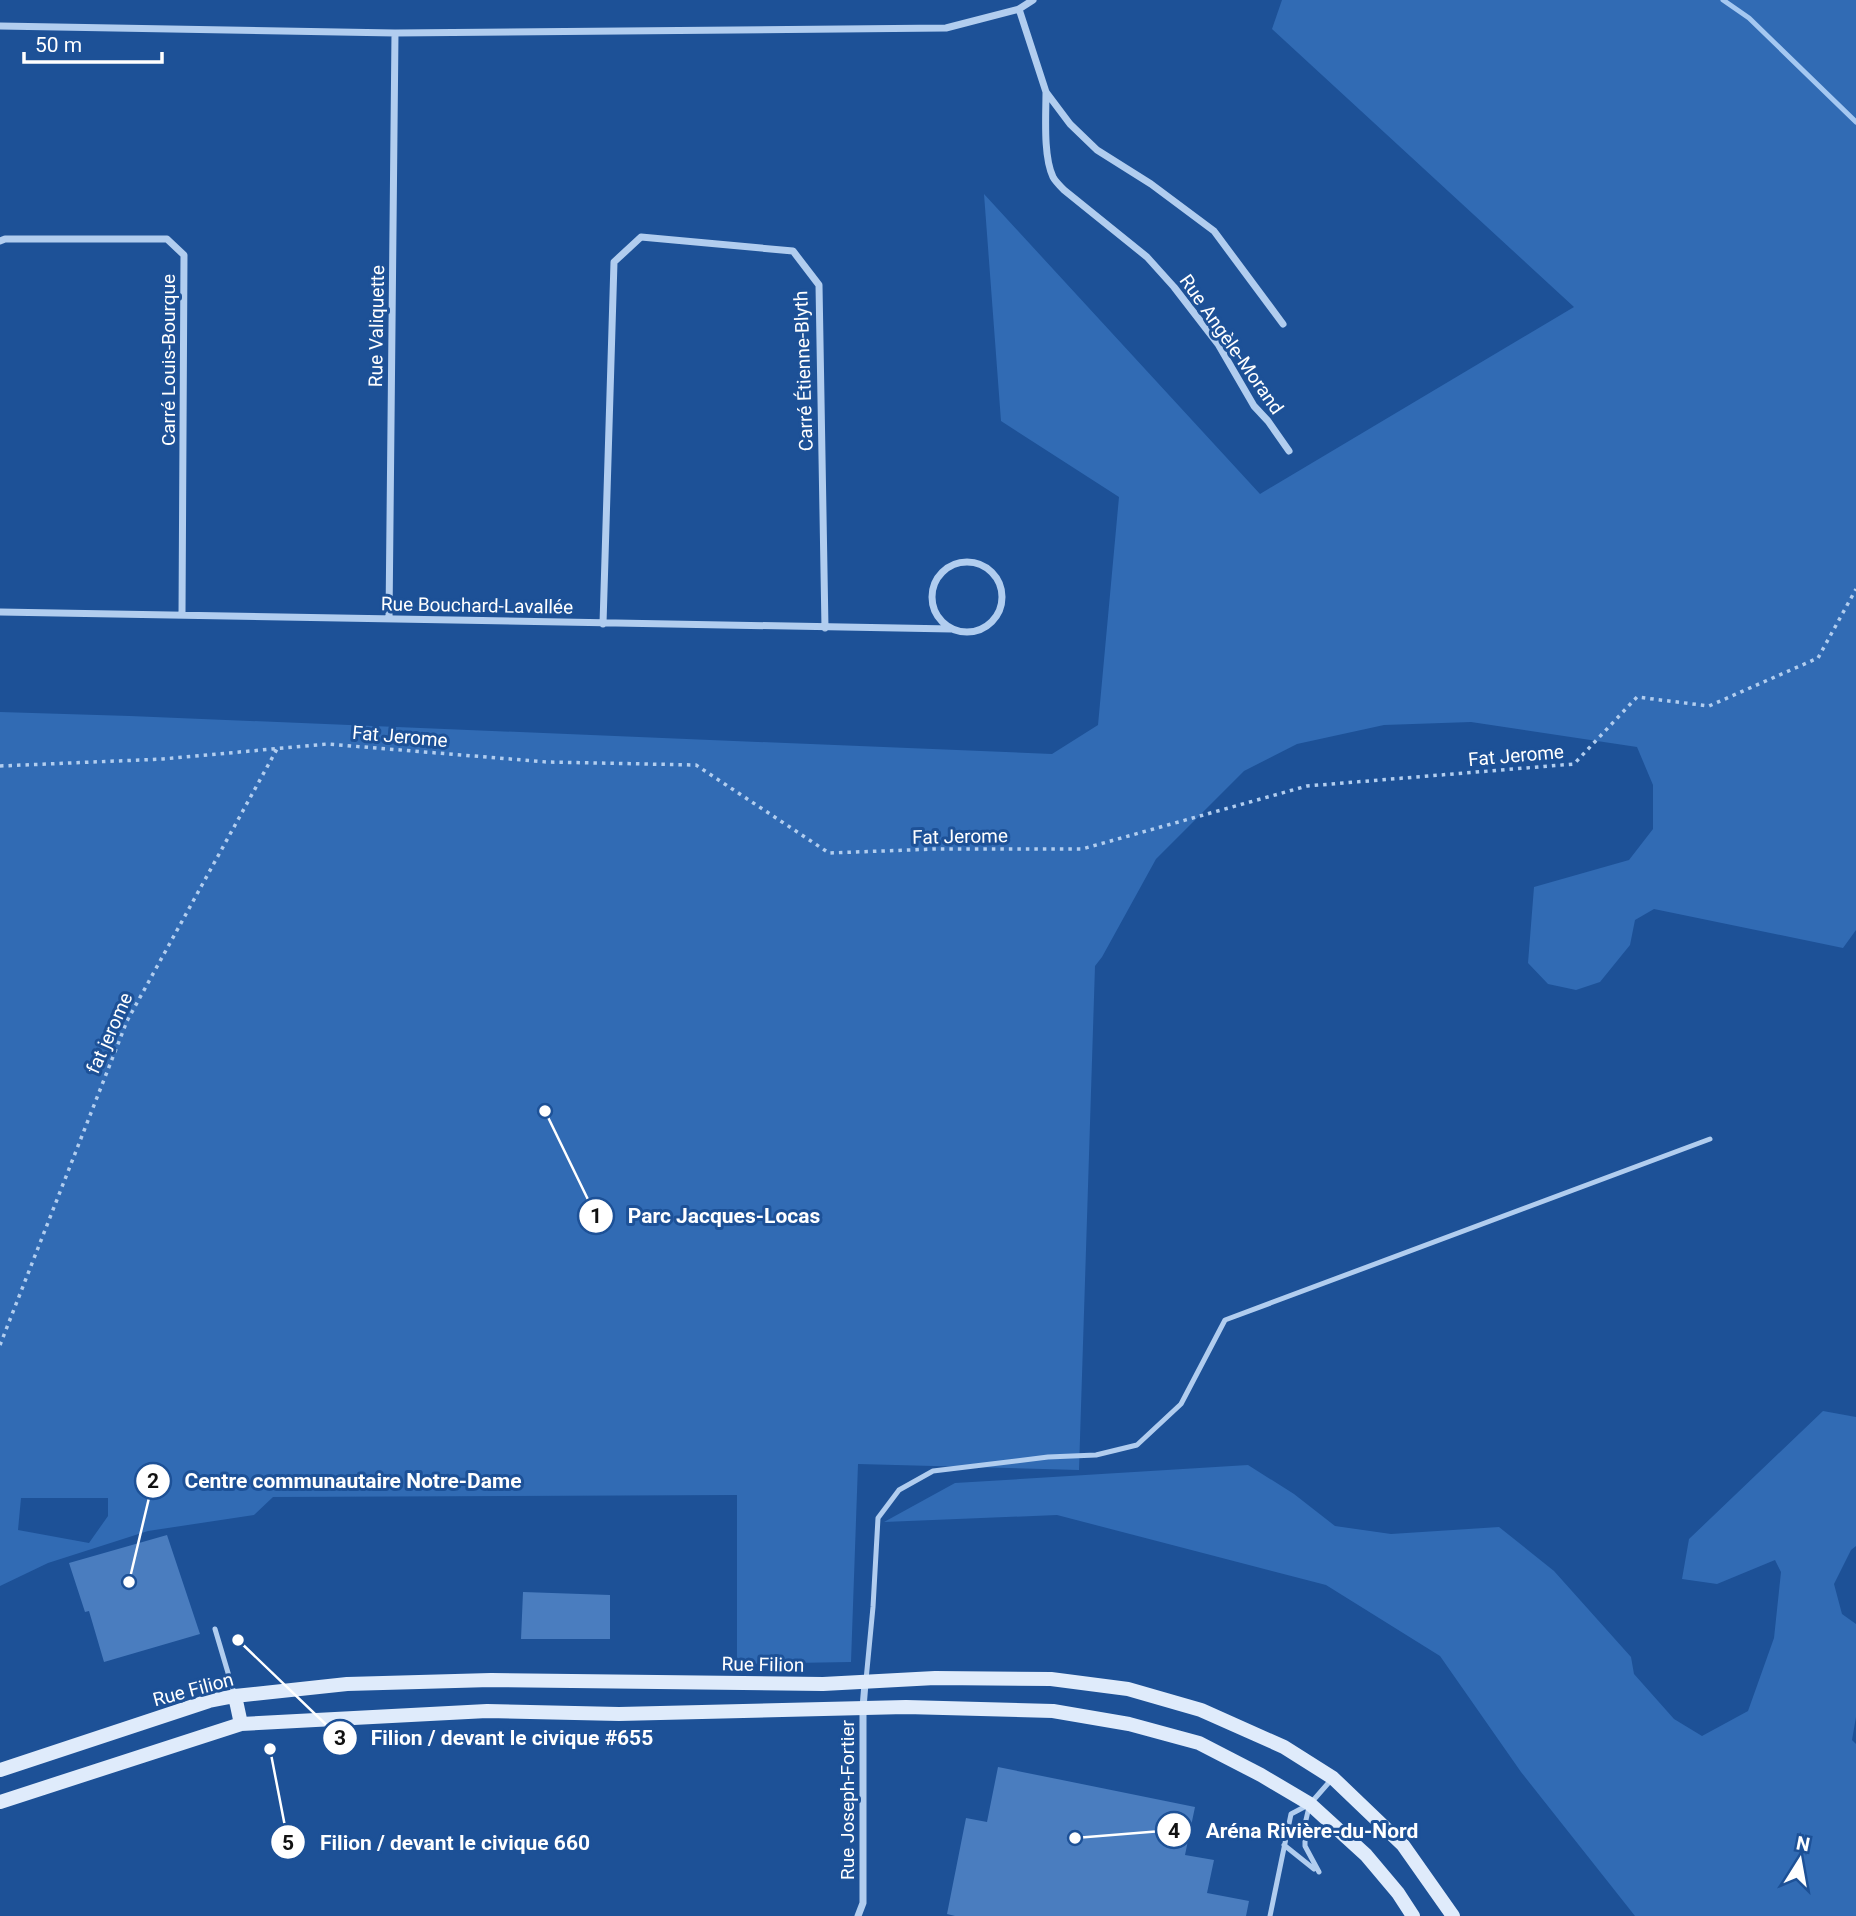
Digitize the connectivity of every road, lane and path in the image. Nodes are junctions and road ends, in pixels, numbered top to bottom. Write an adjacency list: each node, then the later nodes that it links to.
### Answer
1 (1033, 0): 2 (street)
2 (1019, 9): 4 (street); 5 (street, Rue Angèle-Morand)
3 (0, 26): 4 (street)
4 (395, 33): 12 (street, Rue Valiquette)
5 (1046, 92): 7 (street, Rue Angèle-Morand); 8 (street, Rue Angèle-Morand)
6 (0, 241): 11 (street, Carré Louis-Bourque)
7 (1283, 324)
8 (1289, 451)
9 (1856, 589): 16 (path, Fat Jerome)
10 (0, 612): 11 (street, Rue Bouchard-Lavallée)
11 (182, 615): 12 (street, Rue Bouchard-Lavallée)
12 (389, 619): 13 (street, Rue Bouchard-Lavallée)
13 (603, 624): 14 (street, Rue Bouchard-Lavallée); 14 (street, Carré Étienne-Blyth)
14 (825, 628): 15 (street, Rue Bouchard-Lavallée)
15 (953, 629): 15 (street, Rue Bouchard-Lavallée)
16 (277, 749): 17 (path, Fat Jerome); 19 (path, fat jerome)
17 (0, 766)
18 (1710, 1139): 21 (lane)
19 (0, 1345)
20 (215, 1629): 22 (lane)
21 (865, 1683): 22 (street, Rue Filion); 23 (street, Rue Joseph-Fortier); 26 (street, Rue Filion)
22 (235, 1696): 24 (street); 25 (street, Rue Filion)
23 (863, 1709): 24 (street); 28 (street); 30 (street, Rue Joseph-Fortier)
24 (241, 1724): 27 (street)
25 (0, 1770)
26 (1333, 1778): 28 (lane); 33 (street, Rue Filion)
27 (0, 1802)
28 (1310, 1804): 29 (lane); 29 (lane); 32 (street)
29 (1284, 1845): 31 (lane)
30 (858, 1916)
31 (1270, 1916)
32 (1413, 1916)
33 (1453, 1916)

